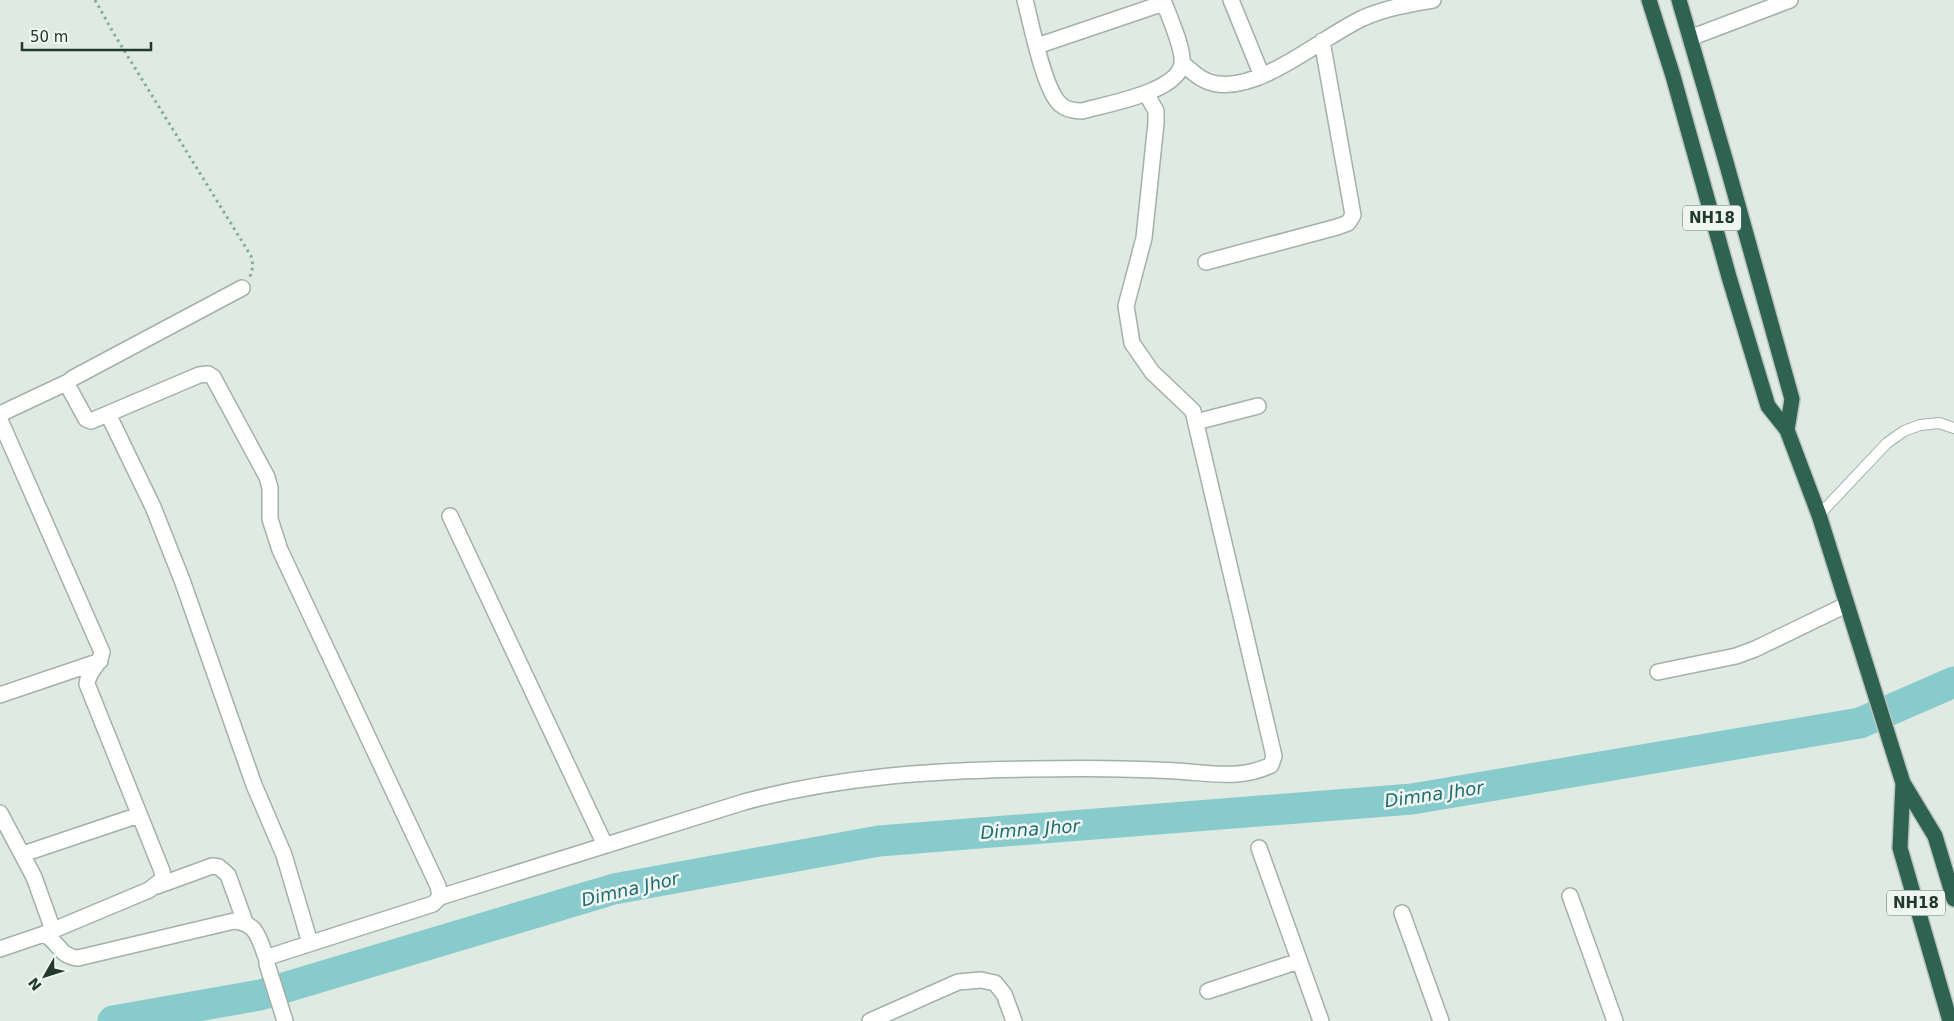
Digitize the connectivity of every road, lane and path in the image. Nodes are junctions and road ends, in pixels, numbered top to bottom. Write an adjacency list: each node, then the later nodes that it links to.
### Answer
1 (95, 0): 17 (path)
2 (1025, 0): 12 (street)
3 (1231, 0): 14 (street)
4 (1434, 0): 9 (street)
5 (1649, 0): 25 (highway, NH18)
6 (1678, 0): 10 (highway, NH18)
7 (1790, 0): 10 (street)
8 (1164, 2): 12 (street); 13 (street)
9 (1413, 2): 11 (street)
10 (1690, 38): 25 (highway, NH18)
11 (1322, 41): 14 (street); 16 (street)
12 (1037, 46): 15 (street)
13 (1182, 63): 14 (street); 15 (street)
14 (1262, 76)
15 (1146, 93): 23 (street)
16 (1206, 262)
17 (242, 288): 18 (street)
18 (68, 382): 20 (street); 21 (street)
19 (1258, 406): 23 (street)
20 (0, 414)
21 (108, 414): 40 (street); 45 (street)
22 (0, 420): 29 (street)
23 (1196, 422): 35 (street)
24 (1954, 428): 26 (lane)
25 (1787, 430): 26 (highway, NH18)
26 (1819, 515): 28 (highway, NH18)
27 (450, 516): 35 (street)
28 (1846, 605): 30 (street); 32 (highway, NH18)
29 (100, 660): 31 (street); 34 (street)
30 (1658, 672)
31 (0, 695)
32 (1903, 783): 41 (highway, NH18); 56 (highway, NH18)
33 (0, 813): 37 (street)
34 (139, 815): 37 (street); 38 (street)
35 (605, 845): 40 (street)
36 (1259, 848): 48 (street)
37 (23, 854): 44 (street)
38 (157, 886): 43 (street); 44 (street)
39 (1570, 896): 55 (street)
40 (440, 897): 45 (street)
41 (1954, 899)
42 (1402, 912): 54 (street)
43 (245, 922): 44 (street); 47 (street)
44 (48, 932): 46 (street)
45 (310, 943): 47 (street)
46 (0, 949)
47 (267, 960): 50 (street)
48 (1299, 961): 49 (street); 53 (street)
49 (1208, 991)
50 (285, 1021)
51 (870, 1021): 52 (street)
52 (1014, 1021)
53 (1321, 1021)
54 (1441, 1021)
55 (1615, 1021)
56 (1950, 1021)

